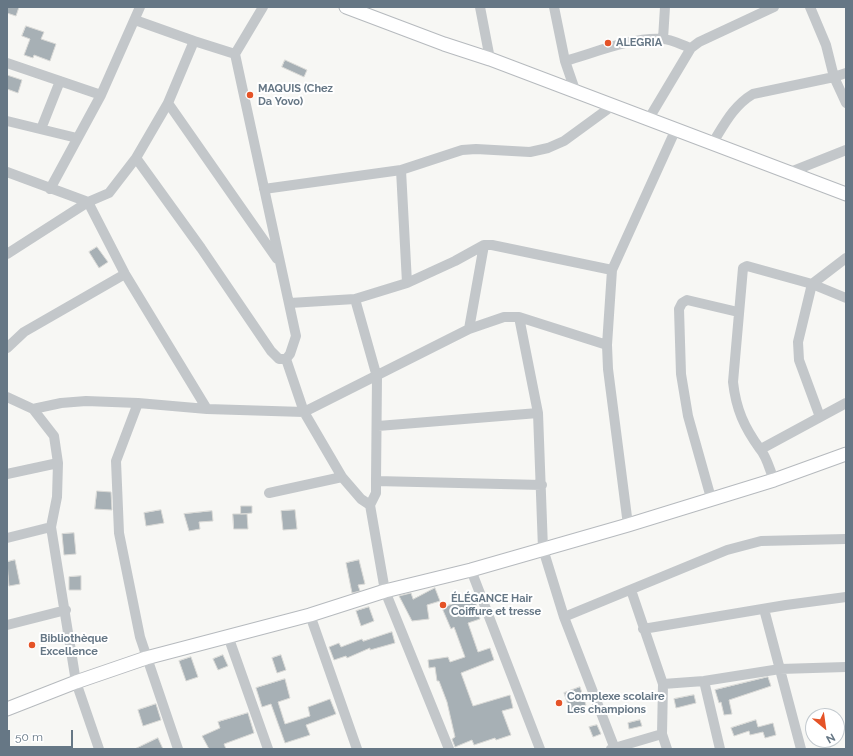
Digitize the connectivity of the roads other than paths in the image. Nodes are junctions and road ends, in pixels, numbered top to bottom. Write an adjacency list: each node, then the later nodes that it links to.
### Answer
1 (140, 7): 11 (street)
2 (264, 7): 15 (street)
3 (346, 7): 9 (main road)
4 (480, 7): 16 (street)
5 (554, 7): 17 (street)
6 (665, 7): 12 (street)
7 (774, 7): 10 (street)
8 (810, 7): 20 (street)
9 (370, 11): 16 (main road)
10 (756, 11): 14 (street)
11 (135, 20): 13 (street); 23 (street)
12 (663, 39): 14 (street); 17 (street)
13 (194, 41): 15 (street); 24 (street)
14 (691, 48): 27 (street)
15 (235, 54): 39 (street)
16 (490, 59): 22 (main road)
17 (565, 61): 22 (street)
18 (7, 63): 21 (street)
19 (846, 73): 20 (street)
20 (834, 77): 25 (street); 32 (street)
21 (60, 81): 23 (street); 29 (street)
22 (576, 93): 26 (main road)
23 (102, 95): 31 (street)
24 (168, 103): 34 (street); 45 (street)
25 (846, 103)
26 (612, 106): 27 (main road); 35 (street)
27 (648, 120): 30 (main road)
28 (7, 121): 29 (street)
29 (41, 129): 31 (street)
30 (675, 130): 32 (main road); 46 (street)
31 (77, 138): 38 (street)
32 (712, 144): 37 (main road)
33 (846, 150): 37 (street)
34 (136, 158): 41 (street); 58 (street)
35 (401, 170): 39 (street); 48 (street)
36 (7, 172): 38 (street)
37 (788, 173): 40 (main road)
38 (50, 189): 41 (street)
39 (264, 189): 45 (street)
40 (846, 194)
41 (88, 202): 43 (street); 47 (street)
42 (484, 245): 46 (street); 48 (street); 55 (street)
43 (7, 254)
44 (846, 258): 49 (street)
45 (279, 263): 52 (street)
46 (612, 270): 56 (street)
47 (125, 274): 57 (street); 64 (street)
48 (407, 283): 51 (street)
49 (812, 284): 50 (street); 53 (street); 67 (street)
50 (846, 298)
51 (355, 299): 52 (street); 59 (street)
52 (290, 302): 58 (street)
53 (738, 312): 69 (street); 78 (street)
54 (518, 317): 55 (street); 56 (street); 66 (street)
55 (469, 329): 59 (street)
56 (607, 345): 80 (street)
57 (7, 348)
58 (286, 359): 65 (street)
59 (377, 377): 65 (street); 68 (street)
60 (7, 397): 63 (street)
61 (138, 403): 63 (street); 64 (street); 96 (street)
62 (846, 403): 67 (street)
63 (33, 409): 71 (street)
64 (207, 409): 65 (street)
65 (304, 412): 73 (street)
66 (538, 413): 68 (street); 76 (street)
67 (820, 417): 69 (street)
68 (378, 426): 75 (street)
69 (761, 449): 74 (street)
70 (846, 454): 74 (main road)
71 (58, 463): 72 (street); 81 (street)
72 (7, 474)
73 (342, 477): 77 (street); 79 (street)
74 (774, 480): 78 (main road)
75 (376, 481): 76 (street); 79 (street)
76 (542, 485): 84 (street)
77 (269, 493)
78 (711, 498): 80 (main road)
79 (370, 505): 87 (street)
80 (628, 525): 84 (main road)
81 (51, 527): 82 (street); 90 (street)
82 (7, 538)
83 (846, 539): 86 (street)
84 (543, 548): 85 (main road); 92 (street)
85 (471, 570): 87 (main road); 109 (street)
86 (631, 590): 92 (street); 94 (street)
87 (385, 591): 91 (main road); 108 (street)
88 (846, 597): 89 (street)
89 (764, 609): 94 (street); 98 (street)
90 (66, 610): 93 (street); 100 (street)
91 (310, 615): 95 (main road); 107 (street)
92 (564, 617): 110 (street)
93 (7, 625)
94 (643, 628): 101 (street)
95 (228, 636): 96 (main road); 106 (street)
96 (146, 658): 100 (main road); 105 (street)
97 (846, 666): 98 (street)
98 (780, 669): 99 (street); 113 (street)
99 (704, 681): 101 (street); 112 (street)
100 (76, 682): 102 (main road); 104 (street)
101 (663, 684): 103 (street)
102 (7, 709)
103 (662, 734): 110 (street); 111 (street)
104 (99, 749)
105 (178, 749)
106 (268, 749)
107 (357, 749)
108 (449, 749)
109 (540, 749)
110 (613, 749)
111 (667, 749)
112 (720, 749)
113 (801, 749)

